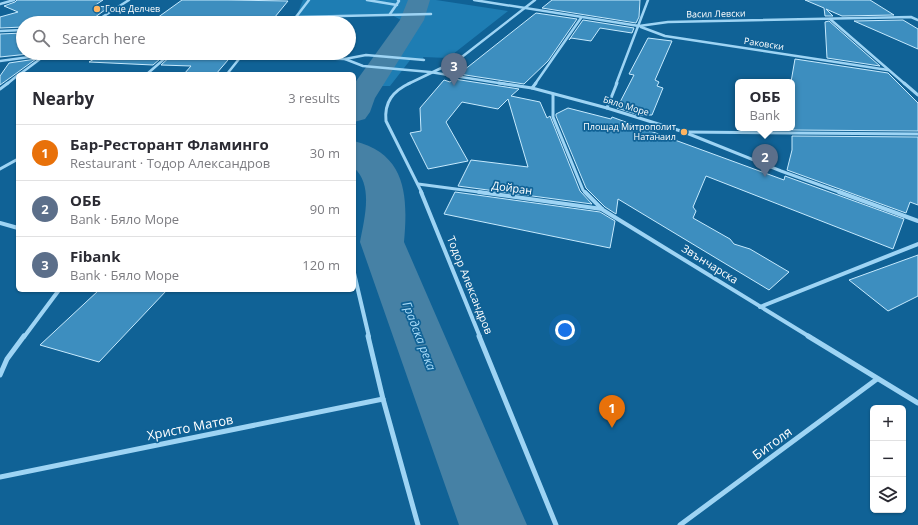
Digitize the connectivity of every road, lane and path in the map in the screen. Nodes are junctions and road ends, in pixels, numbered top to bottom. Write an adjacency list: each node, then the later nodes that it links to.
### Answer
1 (14, 0): 9 (street)
2 (129, 0): 14 (street)
3 (309, 0): 15 (street)
4 (367, 0): 10 (street)
5 (398, 0): 10 (street)
6 (474, 0): 11 (street, Васил Левски)
7 (535, 0): 11 (street, Тодор Александров)
8 (648, 0): 20 (street)
9 (0, 4)
10 (396, 5): 12 (street)
11 (523, 9): 17 (street, Васил Левски); 35 (street, Тодор Александров)
12 (390, 14): 13 (street); 16 (street)
13 (431, 14)
14 (104, 16)
15 (297, 16)
16 (327, 16)
17 (581, 18): 20 (street, Васил Левски); 37 (street)
18 (829, 18): 19 (street, Васил Левски); 20 (street, Васил Левски); 31 (street)
19 (918, 20)
20 (639, 26): 31 (street, Раковски); 41 (street)
21 (16, 30): 22 (street)
22 (0, 31)
23 (356, 57): 29 (street)
24 (16, 59): 30 (street)
25 (38, 60): 32 (street)
26 (163, 60): 33 (street)
27 (239, 60): 34 (street)
28 (348, 60): 35 (street, Бяло Море)
29 (424, 60)
30 (0, 61)
31 (888, 70): 40 (street)
32 (23, 72)
33 (149, 72)
34 (229, 72)
35 (430, 72): 37 (street, Бяло Море); 46 (street, Тодор Александров)
36 (16, 77): 38 (street)
37 (532, 88): 39 (street, Бяло Море)
38 (0, 89)
39 (553, 94): 41 (street, Бяло Море); 47 (street, Звънчарска)
40 (918, 95)
41 (607, 108): 42 (street, Бяло Море)
42 (684, 132): 43 (street); 48 (street, Бяло Море)
43 (918, 134)
44 (16, 159): 45 (street)
45 (0, 169)
46 (418, 184): 47 (street, Дойран); 61 (street, Тодор Александров)
47 (603, 210): 54 (street, Звънчарска)
48 (918, 221)
49 (0, 223): 50 (street)
50 (16, 227)
51 (918, 244): 54 (street)
52 (356, 282): 57 (street)
53 (57, 292): 55 (street)
54 (760, 307): 56 (street, Звънчарска)
55 (0, 374)
56 (877, 379): 58 (street, Звънчарска); 62 (street, Битоля)
57 (383, 399): 59 (street, Христо Матов); 60 (street)
58 (918, 403)
59 (0, 477)
60 (418, 525)
61 (556, 525)
62 (680, 525)

